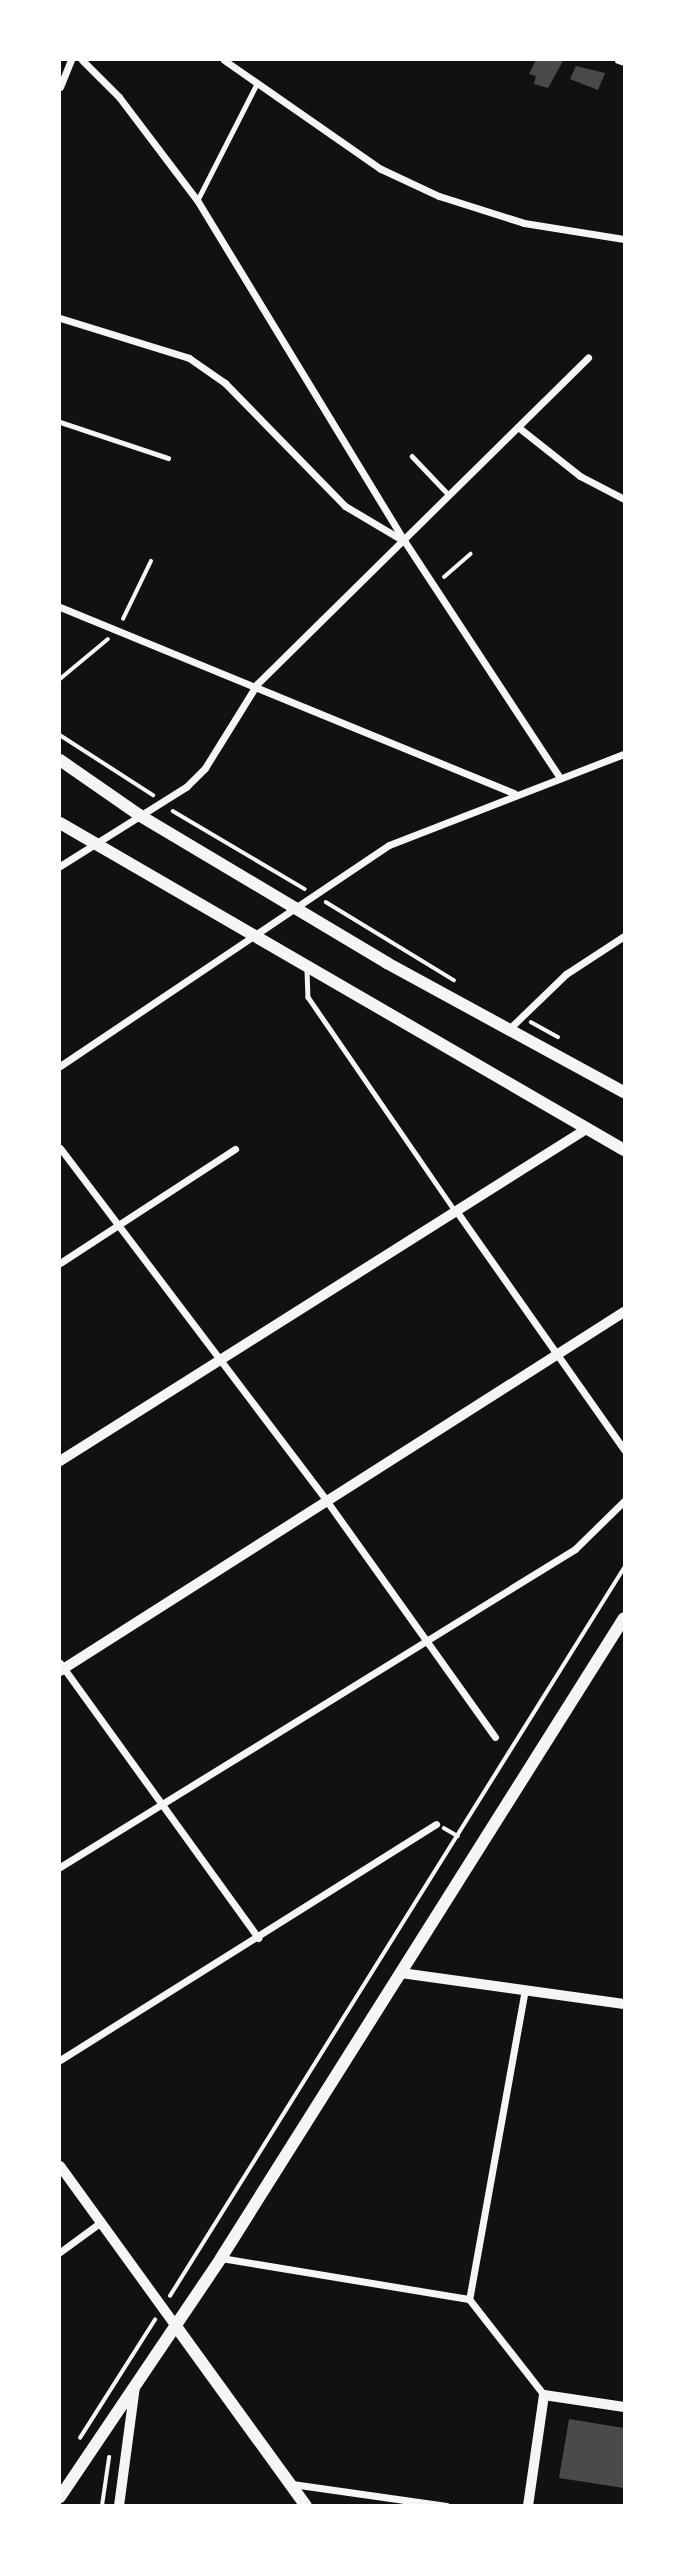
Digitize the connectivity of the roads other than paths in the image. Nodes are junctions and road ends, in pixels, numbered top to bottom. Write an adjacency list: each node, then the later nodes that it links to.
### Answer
1 (71, 60): 6 (street)
2 (82, 60): 8 (street)
3 (224, 60): 7 (street)
4 (618, 60): 5 (street)
5 (625, 62)
6 (60, 87)
7 (255, 87): 8 (lane); 9 (street)
8 (197, 200): 18 (street)
9 (625, 239)
10 (60, 318): 18 (street)
11 (588, 358): 13 (street)
12 (60, 422): 15 (lane)
13 (518, 427): 16 (street); 17 (street)
14 (412, 456): 16 (lane)
15 (168, 457)
16 (447, 494): 18 (street)
17 (625, 499)
18 (405, 542): 20 (street); 23 (street)
19 (60, 607): 20 (street)
20 (257, 684): 24 (street); 25 (street)
21 (624, 755): 23 (street)
22 (60, 760): 25 (main road)
23 (560, 778): 24 (street)
24 (514, 793): 29 (street)
25 (139, 815): 27 (street); 29 (main road)
26 (60, 823): 27 (main road)
27 (94, 842): 28 (street); 31 (main road)
28 (60, 866)
29 (294, 907): 31 (street); 33 (main road)
30 (625, 936): 33 (street)
31 (256, 937): 32 (main road); 34 (street)
32 (307, 970): 36 (main road); 40 (lane)
33 (509, 1029): 35 (main road)
34 (60, 1066)
35 (625, 1092)
36 (588, 1128): 39 (main road); 40 (street)
37 (60, 1148): 41 (street)
38 (235, 1149): 41 (street)
39 (625, 1150)
40 (457, 1212): 44 (street); 45 (street)
41 (117, 1226): 42 (street); 45 (street)
42 (60, 1263)
43 (625, 1312): 44 (street)
44 (554, 1354): 46 (street); 48 (street)
45 (219, 1361): 47 (street); 48 (street)
46 (625, 1450)
47 (60, 1461)
48 (326, 1500): 51 (street); 52 (street)
49 (625, 1501): 51 (street)
50 (625, 1618): 58 (main road)
51 (425, 1640): 53 (street); 54 (street)
52 (61, 1667): 54 (street)
53 (495, 1737)
54 (166, 1806): 56 (street); 57 (street)
55 (436, 1824): 57 (street)
56 (60, 1867)
57 (258, 1938): 61 (street)
58 (401, 1973): 59 (street); 65 (main road)
59 (525, 1989): 60 (street); 66 (street)
60 (625, 2004)
61 (60, 2060)
62 (60, 2165): 63 (street)
63 (101, 2222): 64 (street); 67 (street)
64 (60, 2252)
65 (221, 2258): 66 (street); 67 (main road)
66 (470, 2299): 69 (street)
67 (175, 2325): 68 (main road); 71 (main road)
68 (135, 2383): 72 (main road); 73 (street)
69 (544, 2395): 70 (street); 76 (street)
70 (625, 2407)
71 (288, 2483): 74 (main road); 75 (street)
72 (60, 2497)
73 (119, 2505)
74 (306, 2505)
75 (446, 2505)
76 (528, 2505)

